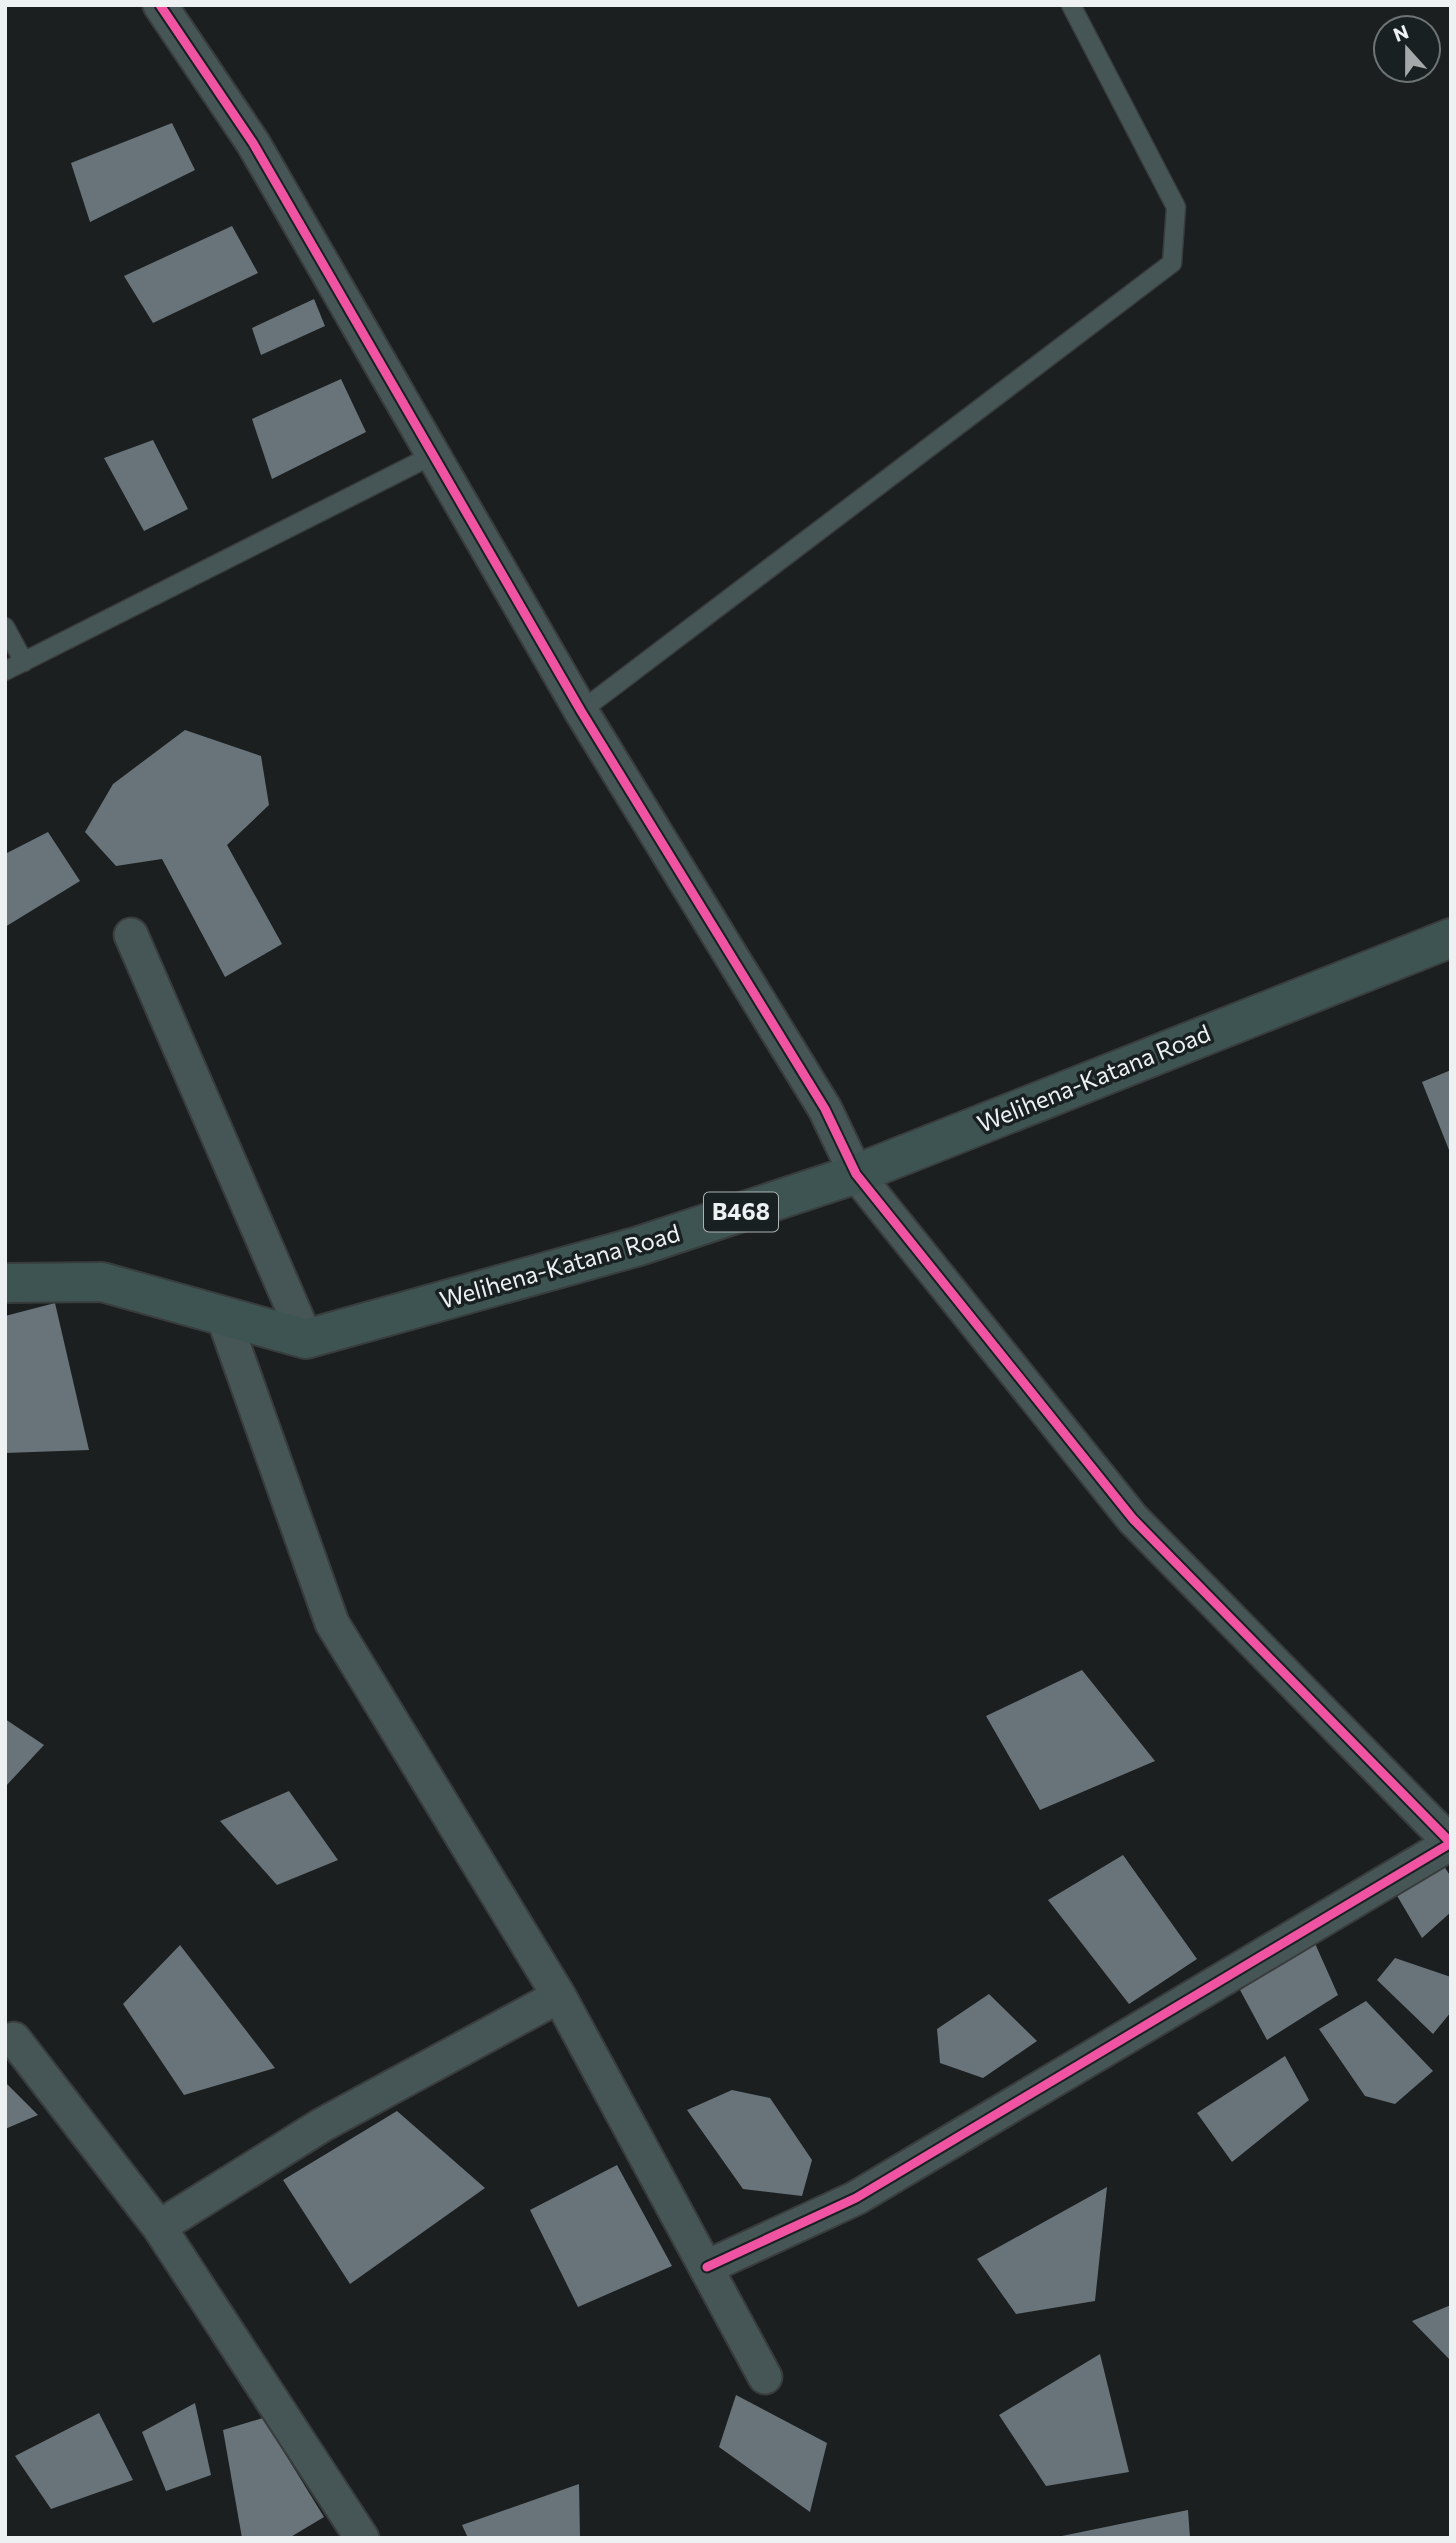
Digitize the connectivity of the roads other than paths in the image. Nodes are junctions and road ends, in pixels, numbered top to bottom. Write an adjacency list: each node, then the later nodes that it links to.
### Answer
1 (160, 5): 3 (street)
2 (1071, 5): 7 (lane)
3 (433, 455): 5 (lane); 7 (street)
4 (5, 628): 5 (lane)
5 (24, 663): 6 (lane)
6 (5, 671)
7 (581, 711): 10 (street)
8 (131, 935): 13 (street)
9 (1451, 938): 10 (main road, Welihena-Katana Road / B468)
10 (856, 1174): 13 (main road, Welihena-Katana Road / B468); 17 (street)
11 (5, 1283): 12 (main road)
12 (223, 1316): 13 (main road); 14 (street)
13 (306, 1339)
14 (559, 1996): 16 (street); 17 (street)
15 (14, 2039): 16 (street)
16 (159, 2227): 19 (street)
17 (706, 2267): 18 (street)
18 (765, 2377)
19 (362, 2538)

